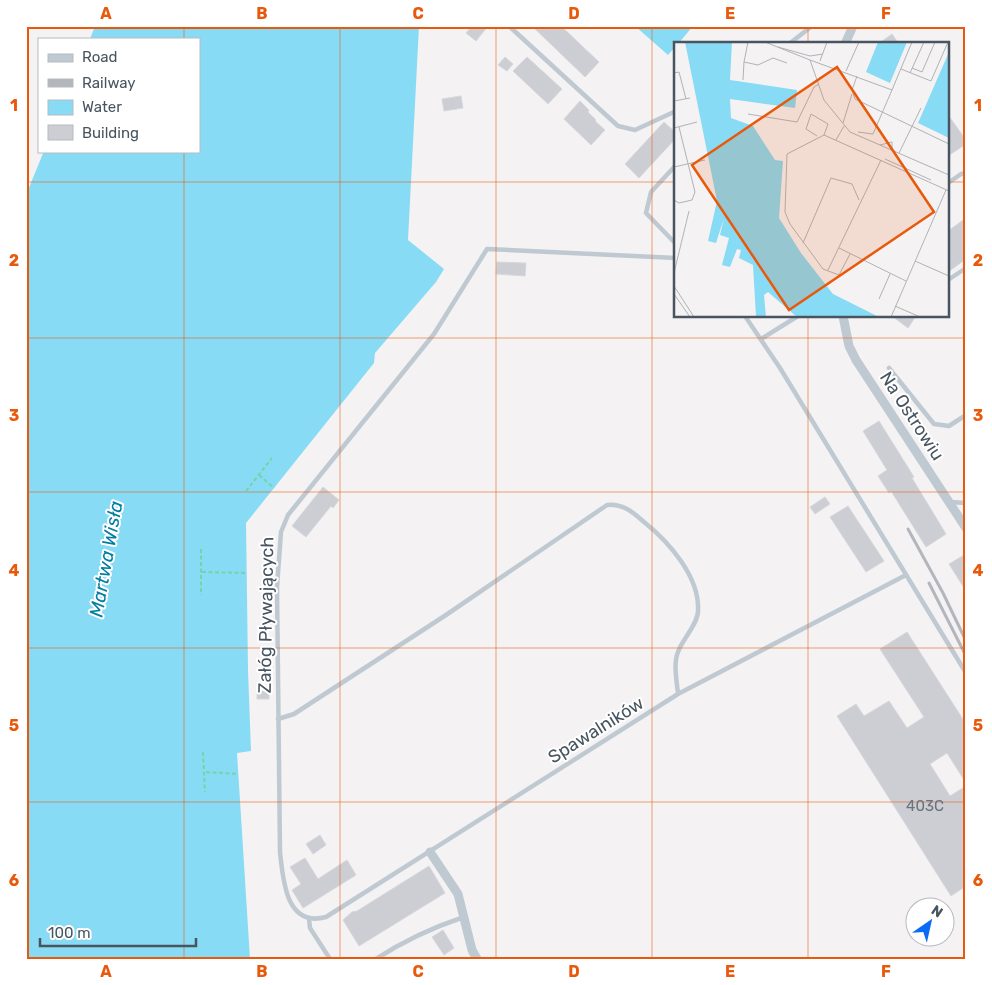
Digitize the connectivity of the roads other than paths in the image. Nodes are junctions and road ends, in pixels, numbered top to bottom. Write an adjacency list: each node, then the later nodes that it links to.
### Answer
1 (509, 26): 6 (lane)
2 (812, 26): 4 (lane)
3 (853, 26): 5 (street)
4 (792, 42)
5 (846, 42)
6 (674, 112)
7 (674, 167): 10 (lane)
8 (966, 173): 9 (lane)
9 (950, 183)
10 (674, 242)
11 (674, 258): 26 (lane, Załóg Pływających)
12 (966, 268): 13 (lane)
13 (950, 279)
14 (746, 318): 17 (lane)
15 (795, 318): 17 (lane)
16 (843, 318): 20 (street, Na Ostrowiu)
17 (760, 339): 23 (lane)
18 (889, 368): 19 (lane)
19 (966, 415)
20 (949, 502): 21 (lane); 22 (street, Na Ostrowiu)
21 (966, 503)
22 (964, 524)
23 (906, 575): 24 (lane); 25 (lane, Spawalników)
24 (966, 673)
25 (678, 694): 26 (lane); 27 (lane, Spawalników)
26 (278, 719): 29 (lane, Załóg Pływających)
27 (430, 852): 28 (street); 29 (lane, Spawalników)
28 (464, 917): 31 (lane); 32 (street)
29 (310, 919): 30 (lane)
30 (330, 959)
31 (376, 959)
32 (477, 959)

